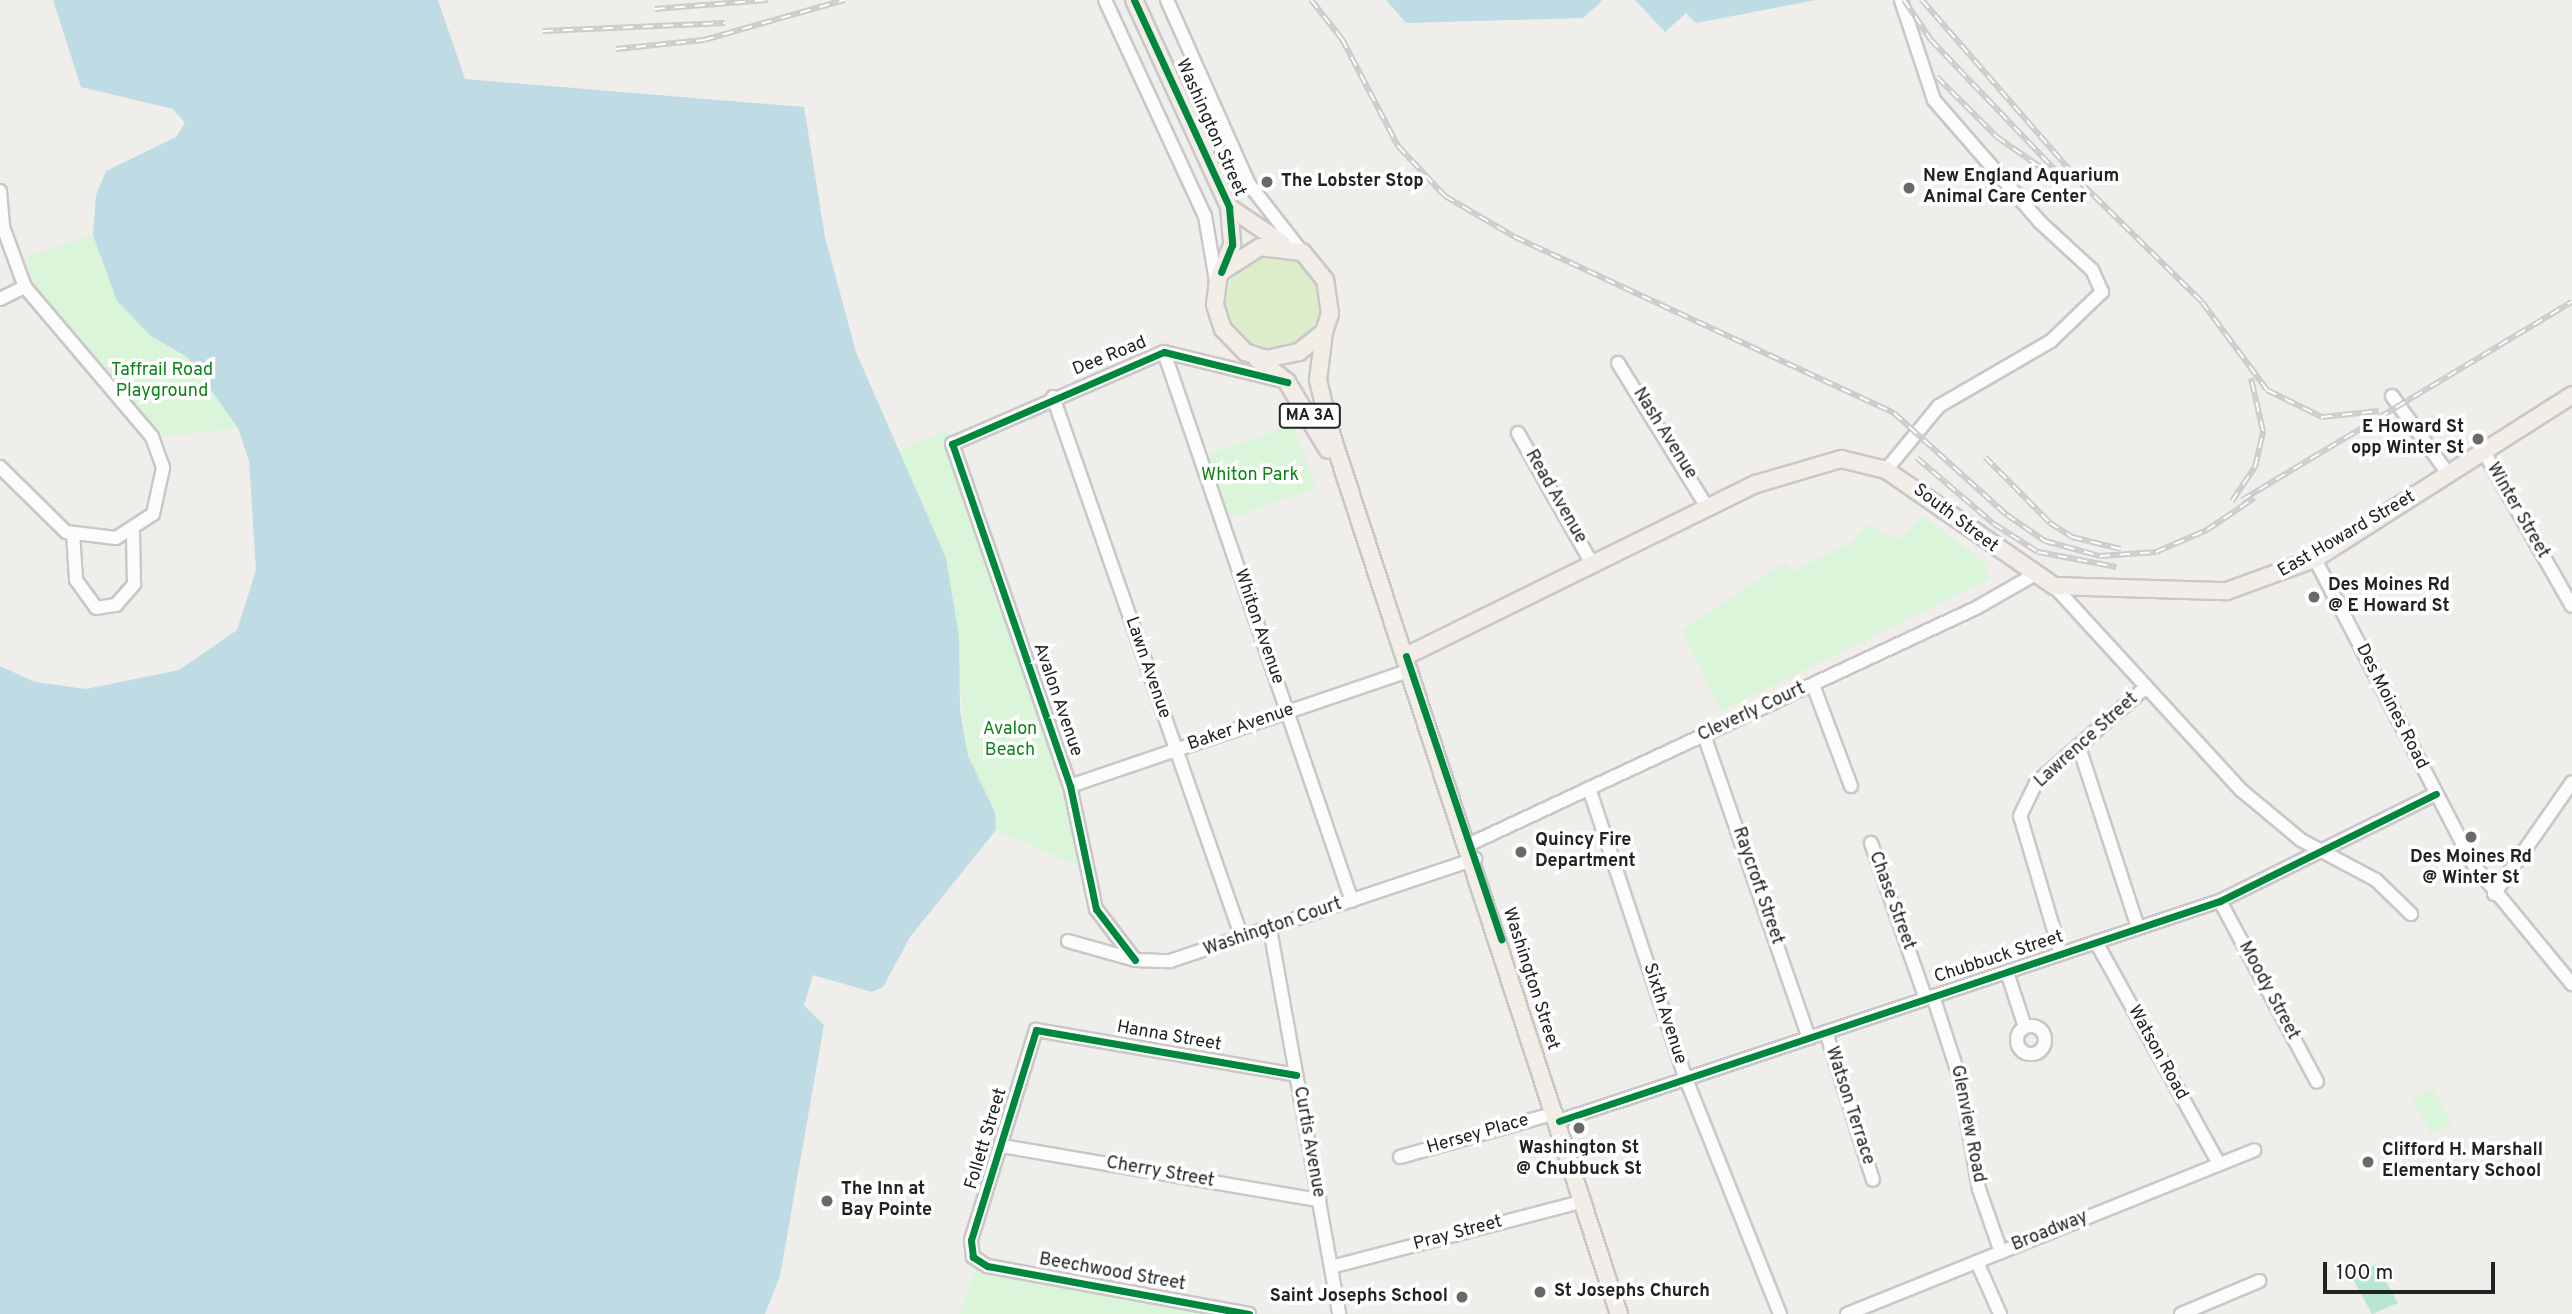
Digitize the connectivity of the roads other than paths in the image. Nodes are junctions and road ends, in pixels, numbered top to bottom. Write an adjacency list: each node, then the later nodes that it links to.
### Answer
1 (1105, 0): 8 (street)
2 (1134, 0): 6 (main road, Washington Street / MA 3A)
3 (1167, 0): 7 (street)
4 (1900, 0): 23 (street)
5 (0, 191): 9 (street)
6 (1229, 207): 7 (main road, Washington Street / MA 3A); 8 (main road, Washington Street / MA 3A)
7 (1296, 249): 8 (main road); 11 (main road, MA 3A)
8 (1219, 280): 13 (main road, MA 3A)
9 (25, 287): 10 (street); 27 (street)
10 (0, 299)
11 (1324, 332): 13 (main road); 25 (main road, Washington Street / MA 3A)
12 (1164, 352): 15 (street, Dee Road); 17 (street, Dee Road); 37 (street, Whiton Avenue)
13 (1254, 357): 15 (main road, Washington Street / MA 3A)
14 (1618, 363): 26 (street, Nash Avenue)
15 (1287, 383): 25 (main road, Washington Street / MA 3A)
16 (2572, 395): 21 (main road, East Howard Street)
17 (1054, 397): 20 (street, Dee Road); 40 (street, Lawn Avenue)
18 (2396, 401): 24 (street)
19 (1518, 433): 30 (street, Read Avenue)
20 (952, 444): 42 (street, Avalon Avenue)
21 (2484, 452): 24 (main road, East Howard Street); 33 (street, Winter Street)
22 (0, 467): 28 (street)
23 (1886, 470): 26 (main road, South Street); 31 (main road, South Street)
24 (2449, 475): 29 (main road, East Howard Street)
25 (1348, 490): 34 (main road, Washington Street / MA 3A)
26 (1707, 507): 30 (main road, South Street)
27 (133, 532): 28 (street); 28 (street)
28 (73, 533)
29 (2315, 559): 32 (main road, East Howard Street); 45 (street, Des Moines Road)
30 (1591, 562): 34 (main road, South Street)
31 (2032, 576): 32 (main road, South Street); 35 (street, Cleverly Court)
32 (2054, 586): 36 (street, South Street)
33 (2572, 606)
34 (1409, 663): 37 (street, Baker Avenue); 48 (main road, Washington Street / MA 3A)
35 (1813, 685): 38 (street, Cleverly Court); 43 (street)
36 (2145, 688): 39 (street, Lawrence Street); 47 (street, South Street)
37 (1287, 712): 40 (street, Baker Avenue); 50 (street, Whiton Avenue)
38 (1704, 735): 44 (street, Cleverly Court); 66 (street, Raycroft Street)
39 (2079, 747): 53 (street); 58 (street, Lawrence Street)
40 (1175, 750): 42 (street, Baker Avenue); 55 (street, Lawn Avenue)
41 (2572, 782): 49 (street)
42 (1070, 786): 59 (street, Avalon Avenue)
43 (1851, 786)
44 (1589, 788): 48 (street, Cleverly Court); 68 (street, Sixth Avenue)
45 (2436, 794): 47 (street, Chubbuck Street); 49 (street, Des Moines Road)
46 (1871, 843): 62 (street, Chase Street)
47 (2320, 850): 51 (street, Chubbuck Street); 52 (street, South Street)
48 (1472, 851): 50 (street, Washington Court); 70 (main road, Washington Street / MA 3A)
49 (2494, 894): 61 (street, Des Moines Road)
50 (1352, 901): 54 (street, Washington Court)
51 (2220, 901): 53 (street, Chubbuck Street); 69 (street, Moody Street)
52 (2411, 914)
53 (2138, 928): 57 (street, Chubbuck Street)
54 (1270, 929): 55 (street, Washington Court); 67 (street, Curtis Avenue)
55 (1242, 938): 59 (street, Washington Court)
56 (1068, 941): 59 (street, Washington Court)
57 (2096, 942): 58 (street, Chubbuck Street); 74 (street, Watson Road)
58 (2061, 954): 60 (street, Chubbuck Street)
59 (1135, 960)
60 (2007, 972): 62 (street, Chubbuck Street); 63 (street)
61 (2572, 984)
62 (1930, 997): 65 (street, Chubbuck Street); 78 (street, Glenview Road)
63 (2025, 1027)
64 (1036, 1030): 67 (street, Hanna Street); 71 (street, Follett Street)
65 (1826, 1031): 66 (street, Chubbuck Street); 75 (street, Watson Terrace)
66 (1810, 1038): 68 (street, Chubbuck Street)
67 (1296, 1075): 76 (street, Curtis Avenue)
68 (1686, 1079): 70 (street, Chubbuck Street); 87 (street, Sixth Avenue)
69 (2317, 1082)
70 (1558, 1117): 73 (street, Hersey Place); 77 (main road, Washington Street / MA 3A)
71 (1002, 1146): 76 (street, Cherry Street); 79 (street, Follett Street)
72 (2253, 1150): 74 (street, Broadway)
73 (1400, 1157)
74 (2219, 1164): 78 (street, Broadway)
75 (1873, 1180)
76 (1319, 1200): 81 (street, Curtis Avenue)
77 (1584, 1201): 81 (street, Pray Street); 86 (main road, Washington Street / MA 3A)
78 (2001, 1252): 80 (street, Broadway)
79 (972, 1257): 83 (street, Beechwood Street)
80 (1977, 1262): 88 (street, Broadway); 89 (street)
81 (1331, 1267): 85 (street, Curtis Avenue)
82 (2259, 1281): 90 (street)
83 (1229, 1312): 84 (street, Beechwood Street)
84 (1249, 1314)
85 (1339, 1314)
86 (1619, 1314)
87 (1780, 1314)
88 (1847, 1314)
89 (2000, 1314)
90 (2181, 1314)

